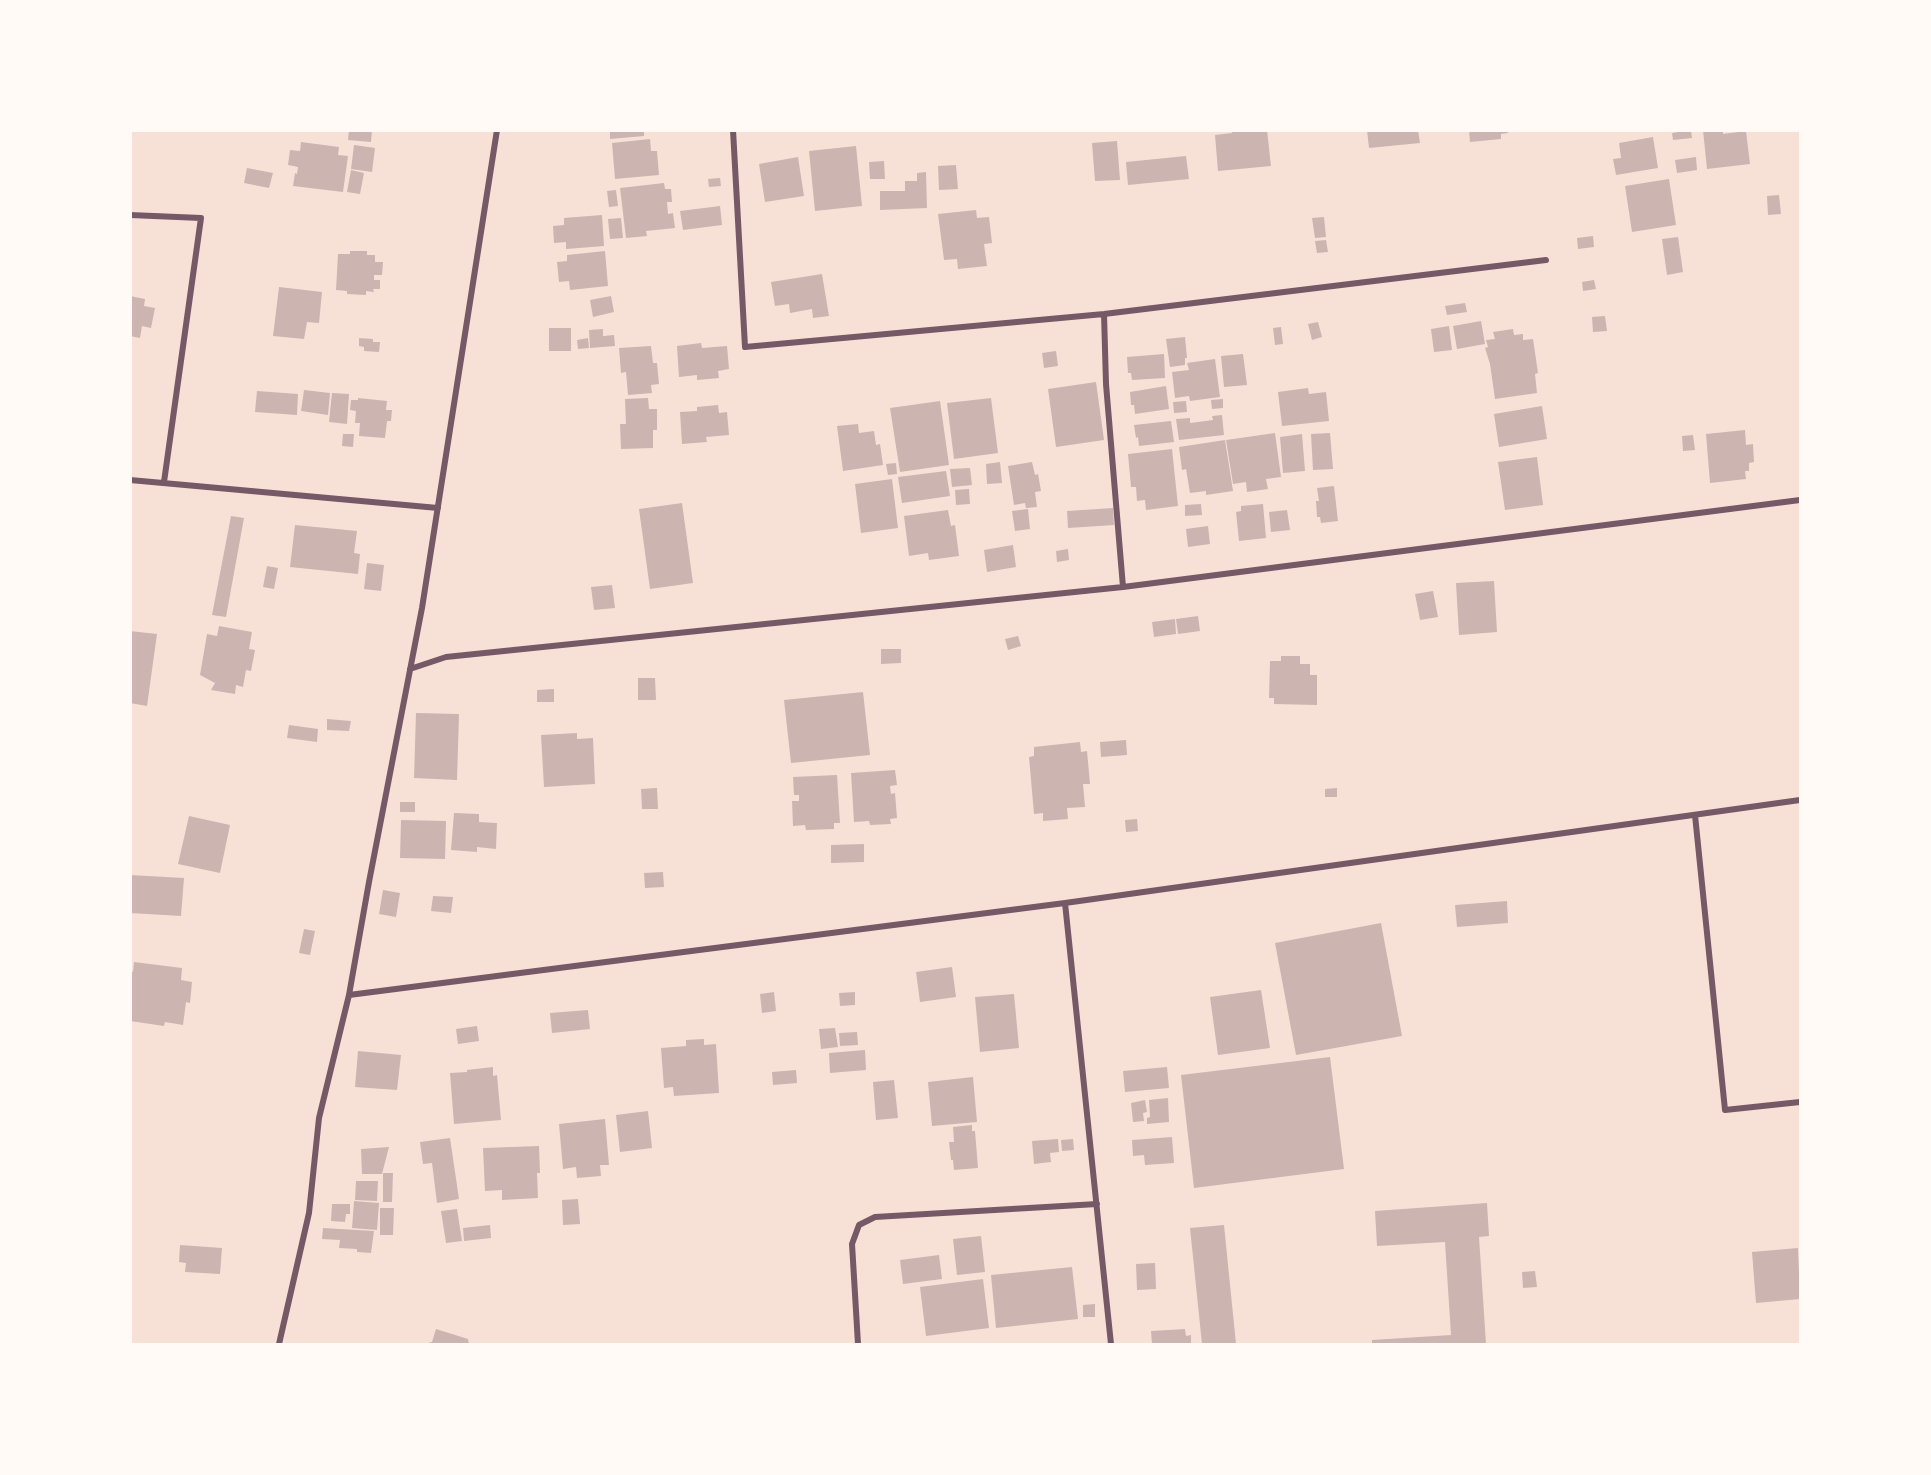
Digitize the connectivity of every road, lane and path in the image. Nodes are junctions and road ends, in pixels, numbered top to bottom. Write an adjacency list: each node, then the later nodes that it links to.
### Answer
1 (496, 130): 9 (street)
2 (733, 130): 5 (street)
3 (130, 215): 7 (street)
4 (1546, 260): 5 (street)
5 (1104, 314): 10 (street)
6 (130, 480): 7 (street)
7 (164, 482): 9 (street)
8 (1800, 500): 10 (street)
9 (438, 508): 11 (street)
10 (1123, 587): 11 (street)
11 (410, 669): 15 (street)
12 (1800, 800): 13 (street)
13 (1695, 815): 14 (street); 16 (street)
14 (1065, 903): 15 (street); 17 (street)
15 (349, 994): 18 (street)
16 (1800, 1102)
17 (1097, 1204): 19 (street); 20 (street)
18 (279, 1344)
19 (858, 1344)
20 (1111, 1344)

